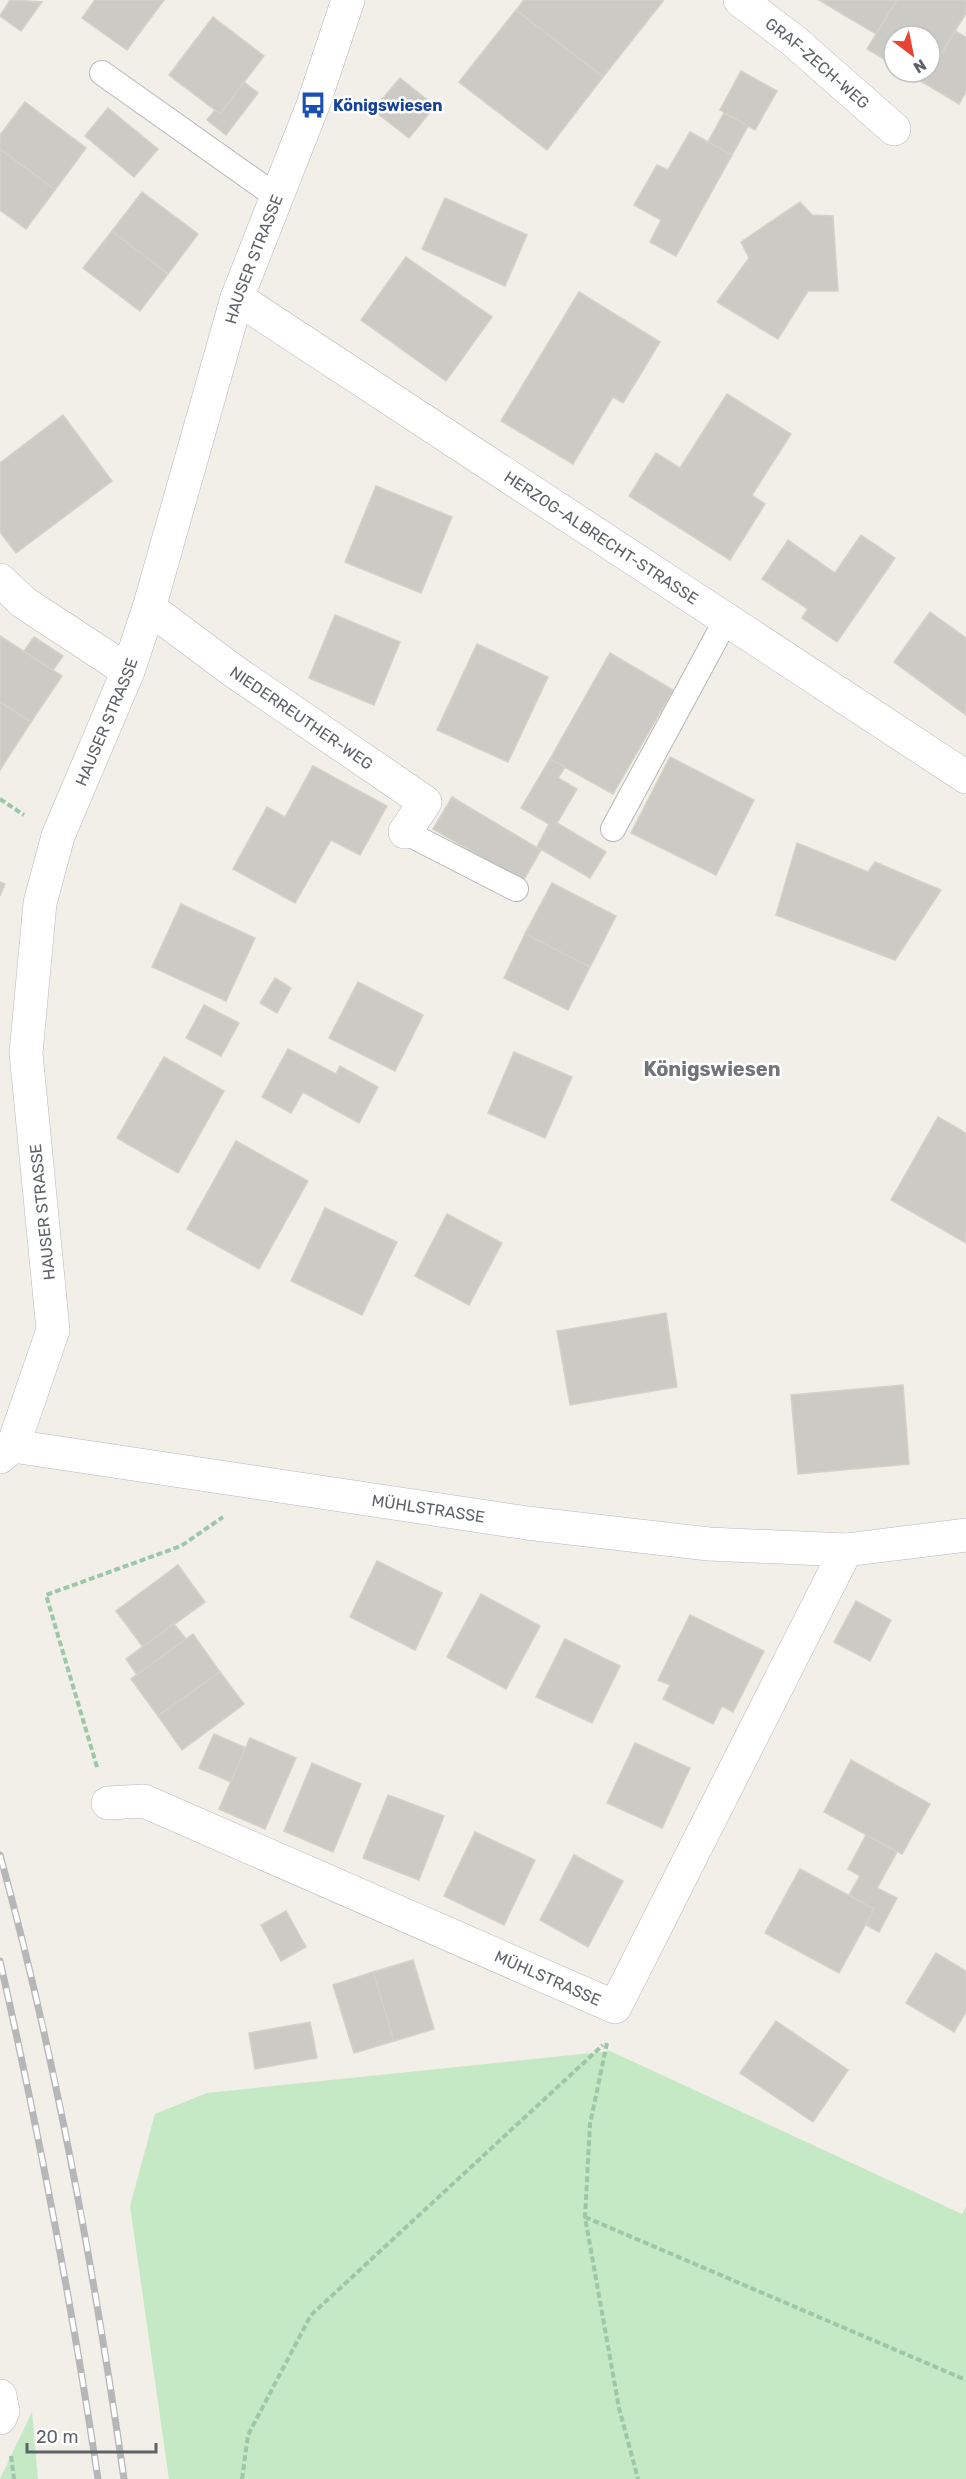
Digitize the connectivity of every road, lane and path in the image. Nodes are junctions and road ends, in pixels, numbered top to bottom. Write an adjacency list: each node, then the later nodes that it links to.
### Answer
1 (740, 0): 4 (street, GRAF-ZECH-WEG)
2 (342, 3): 5 (street, HAUSER STRASSE)
3 (102, 73): 5 (lane)
4 (894, 129)
5 (277, 197): 6 (street, HAUSER STRASSE)
6 (237, 298): 8 (street, HAUSER STRASSE); 9 (street, HERZOG-ALBRECHT-STRASSE)
7 (0, 580): 10 (street)
8 (149, 608): 10 (street, HAUSER STRASSE); 13 (street, NIEDERREUTHER-WEG)
9 (726, 620): 11 (street, HERZOG-ALBRECHT-STRASSE); 12 (lane)
10 (128, 671): 15 (street, HAUSER STRASSE)
11 (966, 777)
12 (613, 829)
13 (405, 832): 14 (lane)
14 (516, 889)
15 (6, 1451): 16 (street, MÜHLSTRASSE)
16 (268, 1485): 18 (street, MÜHLSTRASSE); 19 (path)
17 (966, 1535): 18 (street, MÜHLSTRASSE)
18 (846, 1550): 19 (street, MÜHLSTRASSE)
19 (108, 1803)
20 (585, 2217): 21 (path); 24 (path); 25 (path)
21 (966, 2380)
22 (0, 2396): 23 (street)
23 (0, 2418)
24 (243, 2479)
25 (639, 2479)

